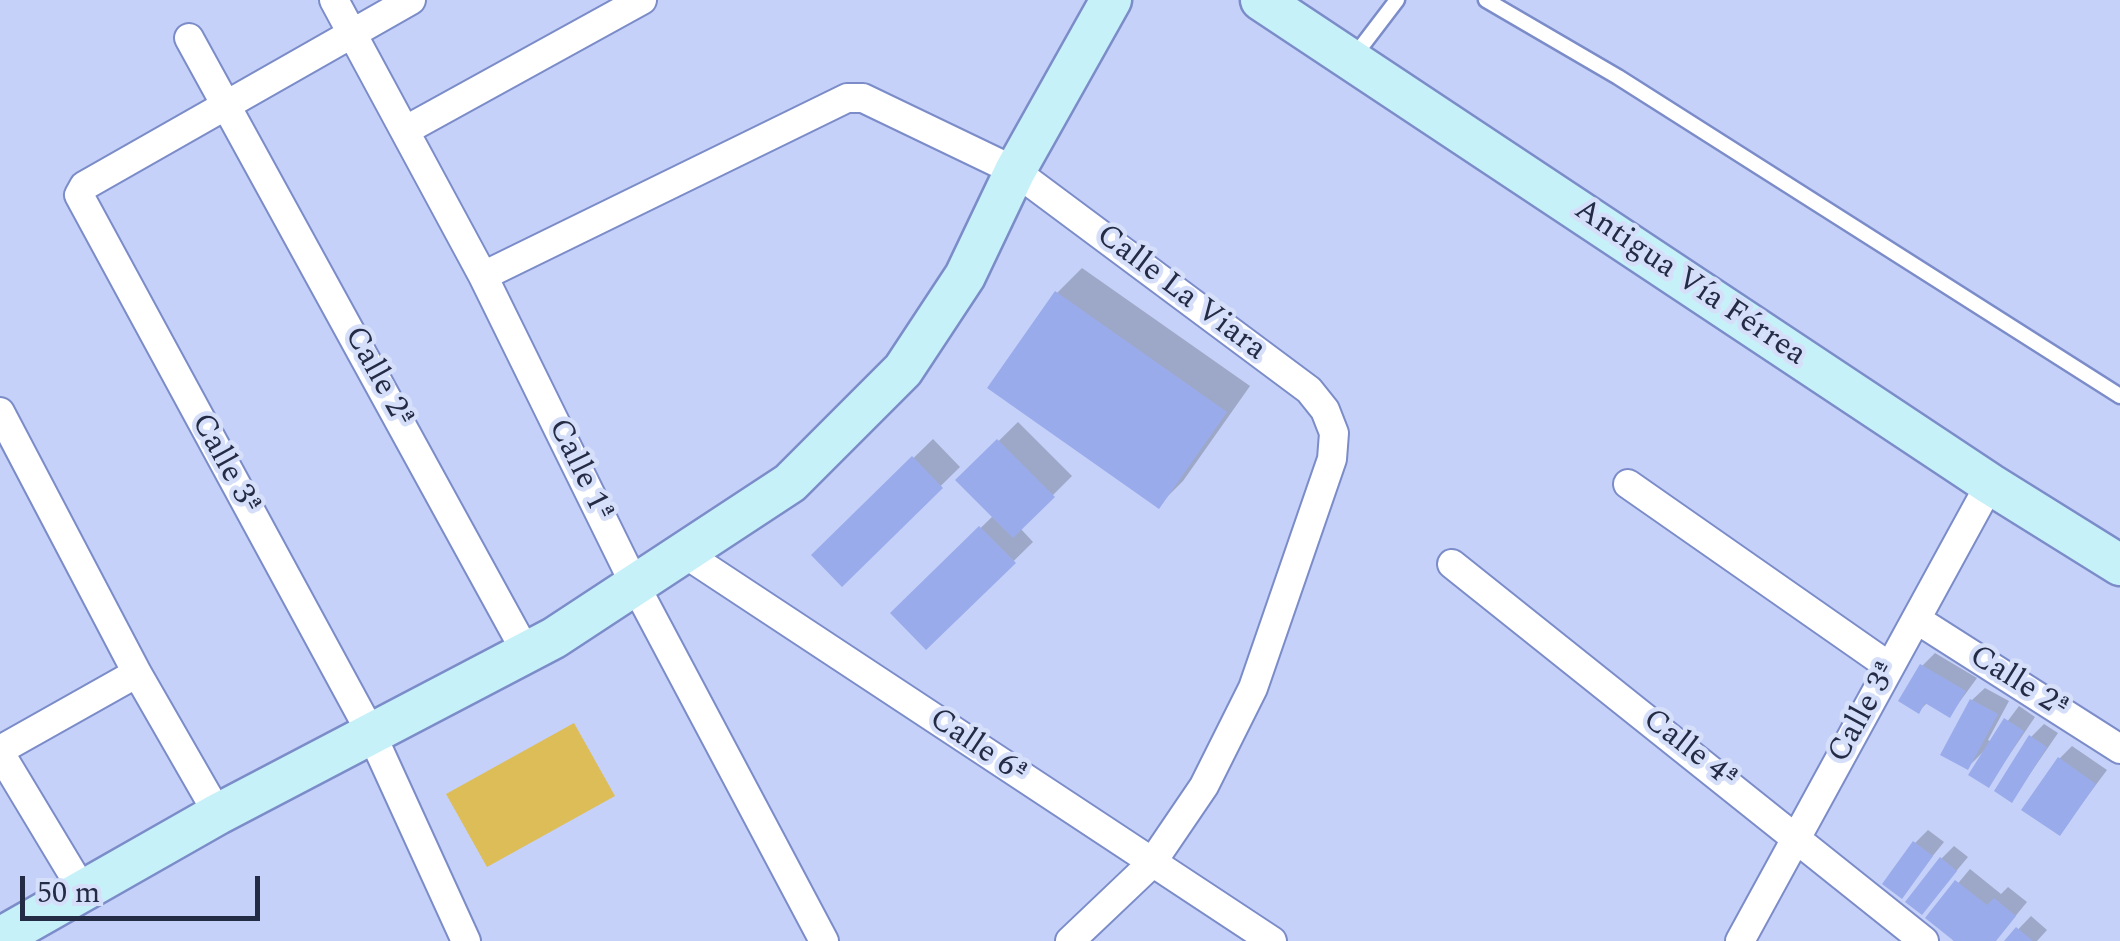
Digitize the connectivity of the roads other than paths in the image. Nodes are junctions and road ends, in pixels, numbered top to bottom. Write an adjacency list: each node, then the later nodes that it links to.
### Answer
1 (334, 0): 8 (street, Calle 1ª)
2 (411, 0): 8 (street)
3 (642, 0): 12 (street)
4 (1112, 0): 13 (street)
5 (1262, 0): 10 (street, Antigua Vía Férrea)
6 (1397, 0): 10 (lane)
7 (1486, 0): 15 (lane)
8 (353, 33): 11 (street); 12 (street, Calle 1ª)
9 (189, 38): 11 (street, Calle 2ª)
10 (1352, 60): 18 (street, Antigua Vía Férrea)
11 (228, 104): 24 (street, Calle 2ª); 27 (street, Calle 3ª)
12 (406, 130): 14 (street, Calle 1ª)
13 (1015, 171): 14 (street, Calle La Viara); 19 (street); 32 (street, Calle La Viara)
14 (483, 276): 22 (street, Calle 1ª)
15 (2120, 396)
16 (0, 412): 26 (street)
17 (1628, 484): 25 (street)
18 (1990, 484): 21 (street, Antigua Vía Férrea); 23 (street, Calle 3ª)
19 (684, 552): 22 (street); 32 (street, Calle 6ª)
20 (1452, 564): 31 (street, Calle 4ª)
21 (2120, 565)
22 (635, 585): 24 (street); 36 (street, Calle 1ª)
23 (1916, 619): 25 (street, Calle 3ª); 28 (street, Calle 2ª)
24 (526, 652): 27 (street)
25 (1890, 666): 31 (street, Calle 3ª)
26 (137, 672): 29 (street); 30 (street)
27 (371, 733): 30 (street); 35 (street, Calle 3ª)
28 (2120, 749)
29 (0, 752): 33 (street)
30 (218, 814): 33 (street)
31 (1798, 837): 39 (street, Calle 3ª); 40 (street, Calle 4ª)
32 (1151, 864): 37 (street, Calle La Viara); 38 (street, Calle 6ª)
33 (84, 891): 34 (street)
34 (0, 938)
35 (466, 941)
36 (824, 941)
37 (1070, 941)
38 (1272, 941)
39 (1740, 941)
40 (1924, 941)

